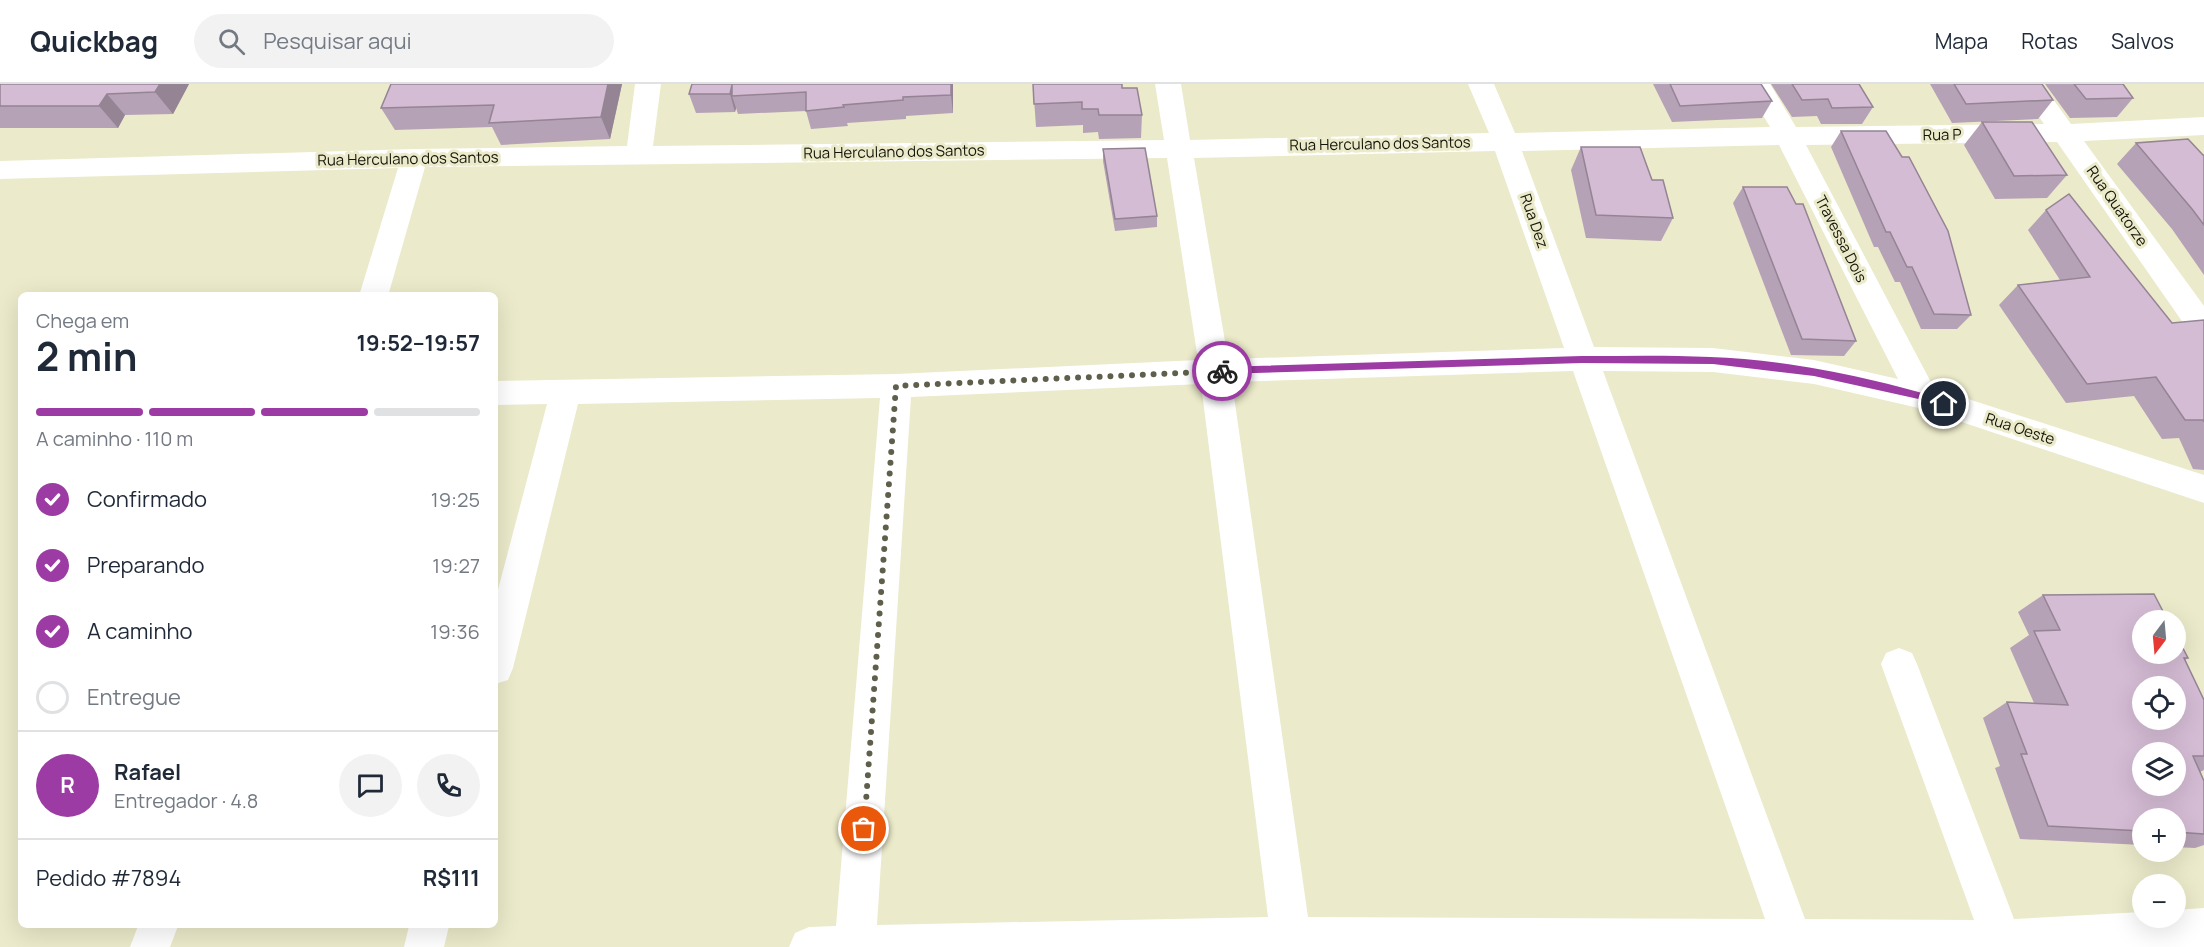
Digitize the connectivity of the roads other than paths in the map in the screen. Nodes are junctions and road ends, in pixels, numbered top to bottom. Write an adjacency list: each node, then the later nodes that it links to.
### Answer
1 (648, 84): 11 (street)
2 (1168, 84): 10 (street)
3 (1481, 84): 9 (street, Rua Dez)
4 (1757, 84): 8 (street, Travessa Dois)
5 (2029, 84): 7 (street, Rua Quatorze)
6 (2204, 126): 7 (street, Rua P)
7 (2066, 134): 8 (street, Rua P); 15 (street, Rua Quatorze)
8 (1788, 136): 9 (street, Rua Herculano dos Santos); 21 (street, Travessa Dois)
9 (1505, 141): 10 (street, Rua Herculano dos Santos); 16 (street, Rua Dez)
10 (1179, 149): 11 (street, Rua Herculano dos Santos); 17 (street)
11 (639, 155): 12 (street, Rua Herculano dos Santos)
12 (414, 158): 13 (street, Rua Herculano dos Santos); 14 (street)
13 (0, 170)
14 (374, 292)
15 (2204, 329)
16 (1582, 359): 17 (street, Rua Oeste); 21 (street, Rua Oeste); 30 (street, Rua Dez)
17 (1215, 371): 18 (street, Rua Oeste); 28 (street)
18 (896, 386): 19 (street, Rua Oeste); 32 (street)
19 (566, 390): 20 (street, Rua Oeste); 23 (street)
20 (498, 393)
21 (1923, 397): 22 (street, Rua Oeste)
22 (2204, 489)
23 (498, 656)
24 (1899, 664): 31 (street)
25 (157, 928): 33 (street)
26 (429, 928): 34 (street)
27 (2204, 928): 31 (street)
28 (1291, 937): 29 (street); 30 (street)
29 (1187, 943): 32 (street)
30 (1794, 944): 31 (street)
31 (2002, 944)
32 (855, 946): 35 (street)
33 (150, 947)
34 (424, 947)
35 (809, 947)

